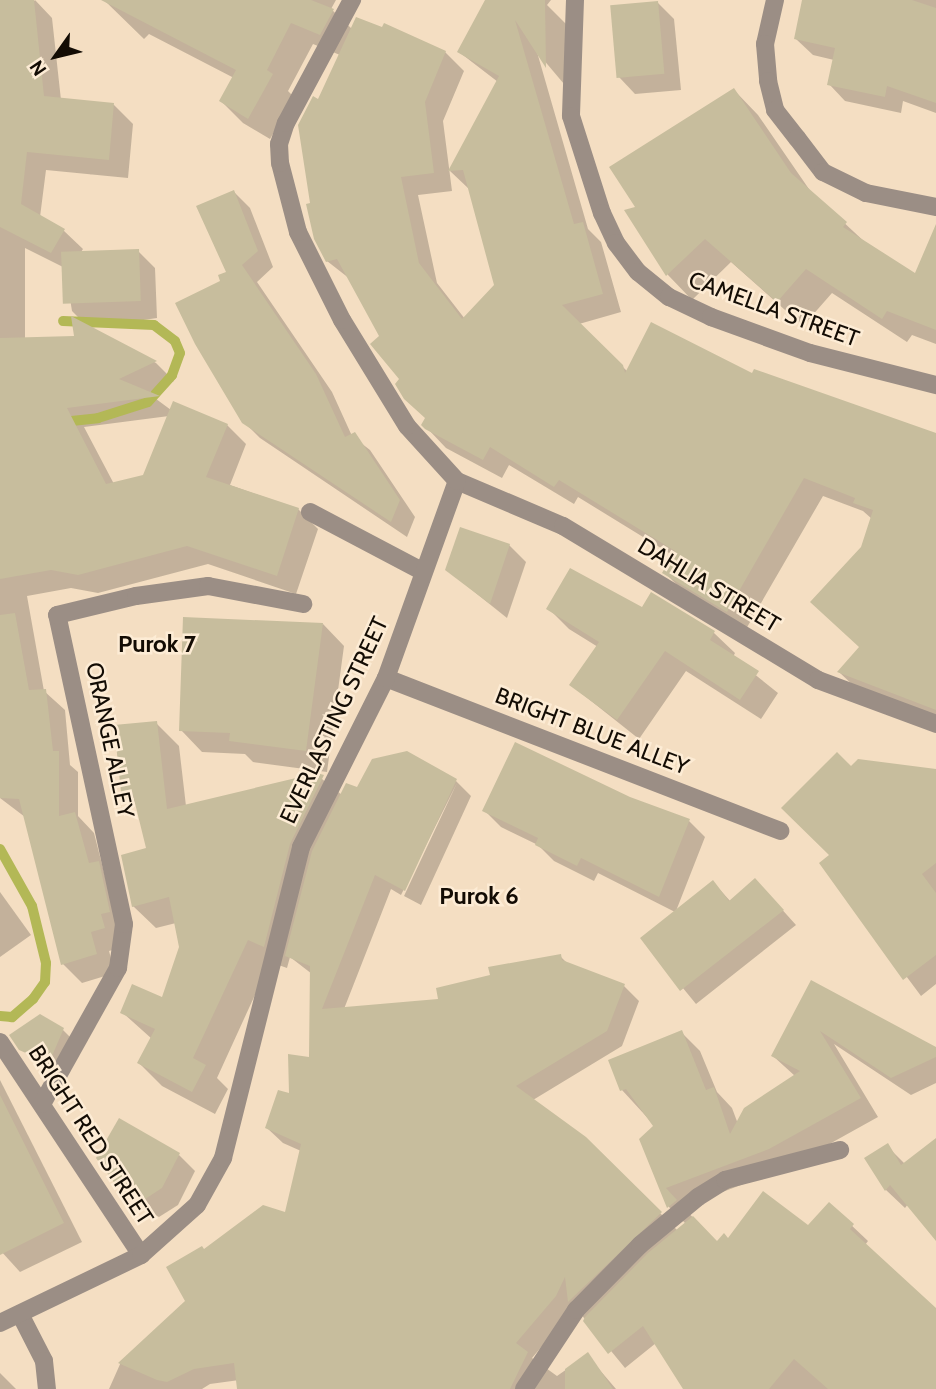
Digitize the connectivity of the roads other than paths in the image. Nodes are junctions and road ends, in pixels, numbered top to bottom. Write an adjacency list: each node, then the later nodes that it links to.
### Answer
1 (352, 0): 6 (street)
2 (575, 0): 5 (street, CAMELLA STREET)
3 (775, 0): 4 (street)
4 (936, 207)
5 (936, 386)
6 (457, 481): 8 (street, EVERLASTING STREET); 11 (street, DAHLIA STREET)
7 (310, 512): 8 (street)
8 (422, 570): 10 (street, EVERLASTING STREET)
9 (303, 604): 14 (street, ORANGE ALLEY)
10 (386, 678): 12 (street, BRIGHT BLUE ALLEY); 16 (street, EVERLASTING STREET)
11 (936, 724)
12 (780, 831)
13 (0, 1042): 14 (street, BRIGHT RED STREET)
14 (42, 1104): 16 (street, BRIGHT RED STREET)
15 (840, 1150): 20 (street)
16 (141, 1255): 17 (street, EVERLASTING STREET)
17 (20, 1314): 18 (street, EVERLASTING STREET); 19 (street)
18 (0, 1323)
19 (47, 1389)
20 (524, 1389)

